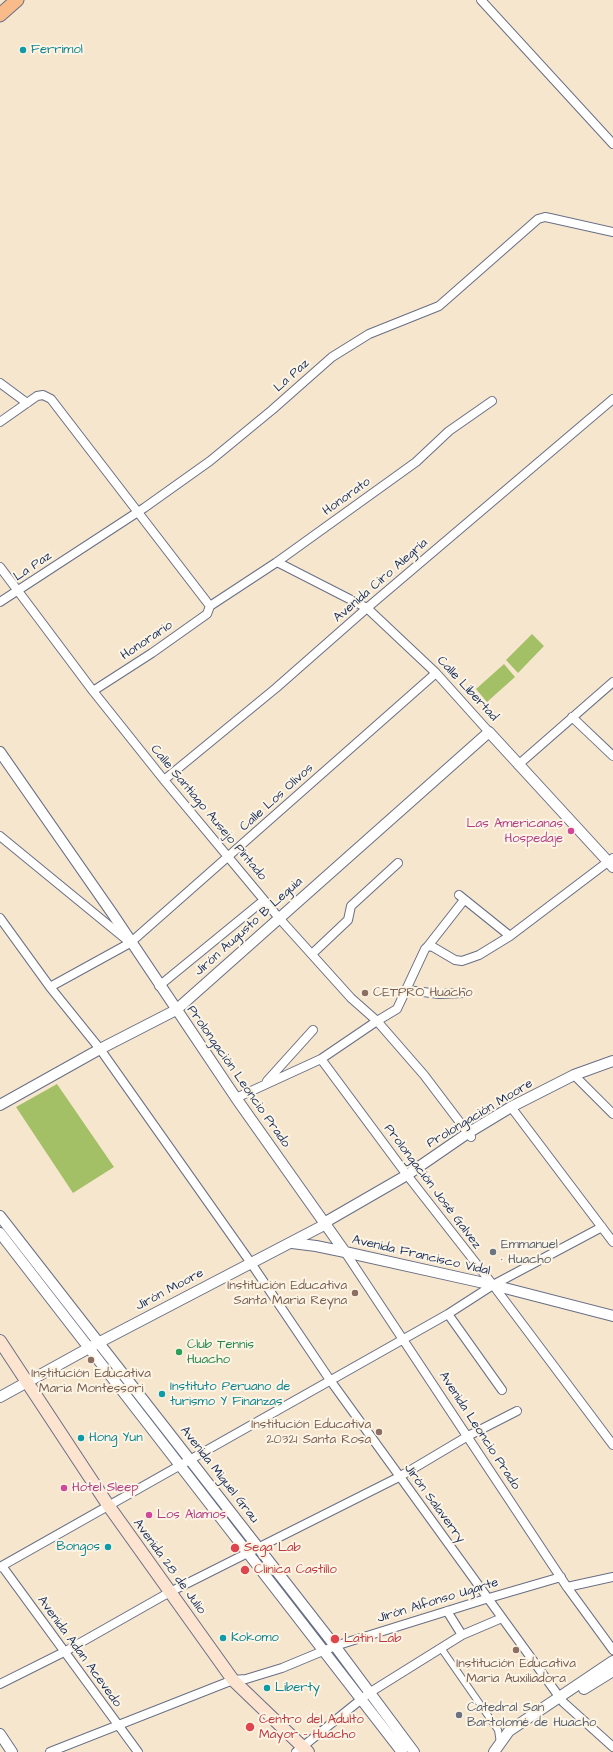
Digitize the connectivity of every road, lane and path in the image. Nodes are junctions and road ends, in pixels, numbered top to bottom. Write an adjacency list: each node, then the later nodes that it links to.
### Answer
1 (5, 0): 4 (main road)
2 (17, 0): 5 (main road)
3 (481, 0): 6 (street)
4 (0, 4)
5 (0, 15)
6 (613, 144)
7 (613, 232): 13 (street, La Paz)
8 (0, 383): 11 (street)
9 (613, 399): 19 (street, Avenida Ciro Alegría)
10 (492, 401): 14 (street, Honorato)
11 (27, 402): 12 (street); 13 (street)
12 (0, 422)
13 (137, 512): 16 (street, La Paz); 18 (street)
14 (277, 562): 18 (street, Honorato); 19 (street, Calle Libertad)
15 (0, 567): 16 (street, Calle Santiago Ausejo Pintado)
16 (18, 591): 17 (street, La Paz); 22 (street, Calle Santiago Ausejo Pintado)
17 (0, 602)
18 (210, 606): 22 (street, Honorario)
19 (367, 608): 20 (street, Calle Libertad); 29 (street, Avenida Ciro Alegría)
20 (436, 673): 24 (street, Calle Libertad); 31 (street, Calle Los Olivos)
21 (613, 682): 23 (street)
22 (93, 690): 29 (street, Calle Santiago Ausejo Pintado)
23 (572, 717): 27 (street); 28 (street)
24 (489, 732): 28 (street, Calle Libertad); 36 (street, Jirón Augusto B Leguia)
25 (0, 743): 38 (street, Prolongación Leoncio Prado)
26 (0, 752): 38 (street, Prolongación Leoncio Prado)
27 (613, 756)
28 (518, 765): 32 (street, Calle Libertad)
29 (164, 780): 31 (street, Calle Santiago Ausejo Pintado)
30 (0, 836): 38 (street, Prolongación Leoncio Prado)
31 (228, 857): 34 (street, Calle Santiago Ausejo Pintado); 38 (street, Calle Los Olivos)
32 (612, 862): 37 (street)
33 (398, 863): 40 (street)
34 (264, 900): 36 (street, Calle Santiago Ausejo Pintado); 41 (street)
35 (0, 918): 42 (street, Jirón Salaverry)
36 (279, 918): 40 (street, Calle Santiago Ausejo Pintado); 45 (street, Jirón Augusto B Leguia)
37 (510, 936): 39 (street); 39 (street)
38 (130, 943): 41 (street, Prolongación Leoncio Prado); 42 (street, Calle Los Olivos)
39 (428, 946): 43 (street)
40 (312, 954): 46 (street, Calle Santiago Ausejo Pintado)
41 (159, 986): 45 (street, Prolongación Leoncio Prado)
42 (50, 987): 48 (street, Jirón Salaverry)
43 (407, 990): 44 (street); 46 (street)
44 (463, 993)
45 (176, 1010): 48 (street, Jirón Augusto B Leguia); 54 (street, Prolongación Leoncio Prado)
46 (377, 1021): 49 (street); 58 (street, Calle Santiago Ausejo Pintado)
47 (313, 1030): 53 (street)
48 (100, 1049): 55 (street, Jirón Augusto B Leguia); 67 (street, Jirón Salaverry)
49 (320, 1059): 53 (street); 59 (street, Prolongación José Galvez)
50 (613, 1061): 52 (street, Prolongación Moore)
51 (613, 1066): 52 (street, Prolongación Moore)
52 (576, 1077): 56 (street, Prolongación Moore); 57 (street)
53 (265, 1084): 54 (street)
54 (236, 1098): 61 (street, Prolongación Leoncio Prado)
55 (0, 1105)
56 (512, 1109): 58 (street, Prolongación Moore); 62 (street)
57 (612, 1111)
58 (470, 1135): 59 (street, Prolongación Moore)
59 (409, 1177): 61 (street, Jirón Moore); 68 (street, Prolongación José Galvez)
60 (0, 1216): 73 (street, Avenida Miguel Grau)
61 (326, 1224): 65 (street, Jirón Moore); 66 (street, Avenida Leoncio Prado)
62 (602, 1227): 64 (street); 68 (street)
63 (0, 1233): 73 (street, Avenida Miguel Grau)
64 (613, 1242)
65 (292, 1244): 66 (street, Avenida Francisco Vidal); 67 (street, Jirón Moore)
66 (346, 1252): 68 (street, Avenida Francisco Vidal); 71 (street, Avenida Leoncio Prado)
67 (251, 1263): 73 (street, Jirón Moore); 74 (street, Jirón Salaverry)
68 (493, 1285): 69 (street); 70 (street, Avenida Francisco Vidal); 80 (street, Prolongación José Galvez)
69 (448, 1314): 71 (street); 76 (street)
70 (613, 1316)
71 (403, 1339): 74 (street); 79 (street, Avenida Leoncio Prado)
72 (0, 1341): 75 (main road, Avenida 28 de Julio)
73 (94, 1345): 75 (street, Jirón Moore); 81 (street, Avenida Miguel Grau); 82 (street, Avenida Miguel Grau)
74 (330, 1380): 81 (street); 83 (street, Jirón Salaverry)
75 (27, 1383): 77 (street, Jirón Moore); 84 (main road, Avenida 28 de Julio)
76 (502, 1390)
77 (0, 1397)
78 (517, 1411): 79 (street)
79 (468, 1436): 83 (street); 88 (street, Avenida Leoncio Prado)
80 (613, 1445)
81 (190, 1459): 82 (street); 85 (street, Avenida Miguel Grau)
82 (180, 1464): 84 (street); 86 (street, Avenida Miguel Grau)
83 (399, 1477): 85 (street); 92 (street, Jirón Salaverry)
84 (108, 1505): 87 (street); 91 (main road, Avenida 28 de Julio)
85 (259, 1548): 86 (street); 96 (street, Avenida Miguel Grau)
86 (249, 1554): 91 (street); 98 (street, Avenida Miguel Grau)
87 (1, 1566): 100 (street, Avenida Adan Acevedo)
88 (561, 1577): 90 (street, Avenida Leoncio Prado); 92 (street, Jirón Alfonso Ugarte)
89 (613, 1577): 90 (street)
90 (567, 1587): 99 (street, Avenida Leoncio Prado)
91 (170, 1592): 100 (street); 103 (main road, Avenida 28 de Julio)
92 (488, 1598): 93 (street, Jirón Alfonso Ugarte); 94 (street, Jirón Salaverry)
93 (447, 1611): 95 (street); 96 (street, Jirón Alfonso Ugarte)
94 (502, 1618): 95 (street); 106 (street, Jirón Salaverry)
95 (462, 1635): 97 (street)
96 (335, 1646): 98 (street, Jirón Alfonso Ugarte); 105 (street, Avenida Miguel Grau)
97 (441, 1648): 105 (street); 109 (street)
98 (324, 1650): 103 (street, Jirón Alfonso Ugarte); 105 (street, Avenida Miguel Grau)
99 (613, 1650)
100 (64, 1652): 104 (street); 107 (street, Avenida Adan Acevedo)
101 (613, 1661): 106 (street)
102 (613, 1671): 106 (street)
103 (233, 1680): 107 (street, Jirón Alfonso Ugarte); 111 (main road, Avenida 28 de Julio)
104 (0, 1684)
105 (365, 1696): 111 (street); 115 (street, Avenida Miguel Grau); 116 (street, Avenida Miguel Grau)
106 (562, 1700): 109 (street); 110 (street, Jirón Salaverry)
107 (118, 1725): 113 (street, Jirón Alfonso Ugarte); 114 (street, Avenida Adan Acevedo)
108 (0, 1734): 112 (street)
109 (502, 1747): 117 (street)
110 (613, 1747)
111 (302, 1750)
112 (12, 1752)
113 (50, 1752)
114 (138, 1752)
115 (402, 1752)
116 (414, 1752)
117 (494, 1752)

